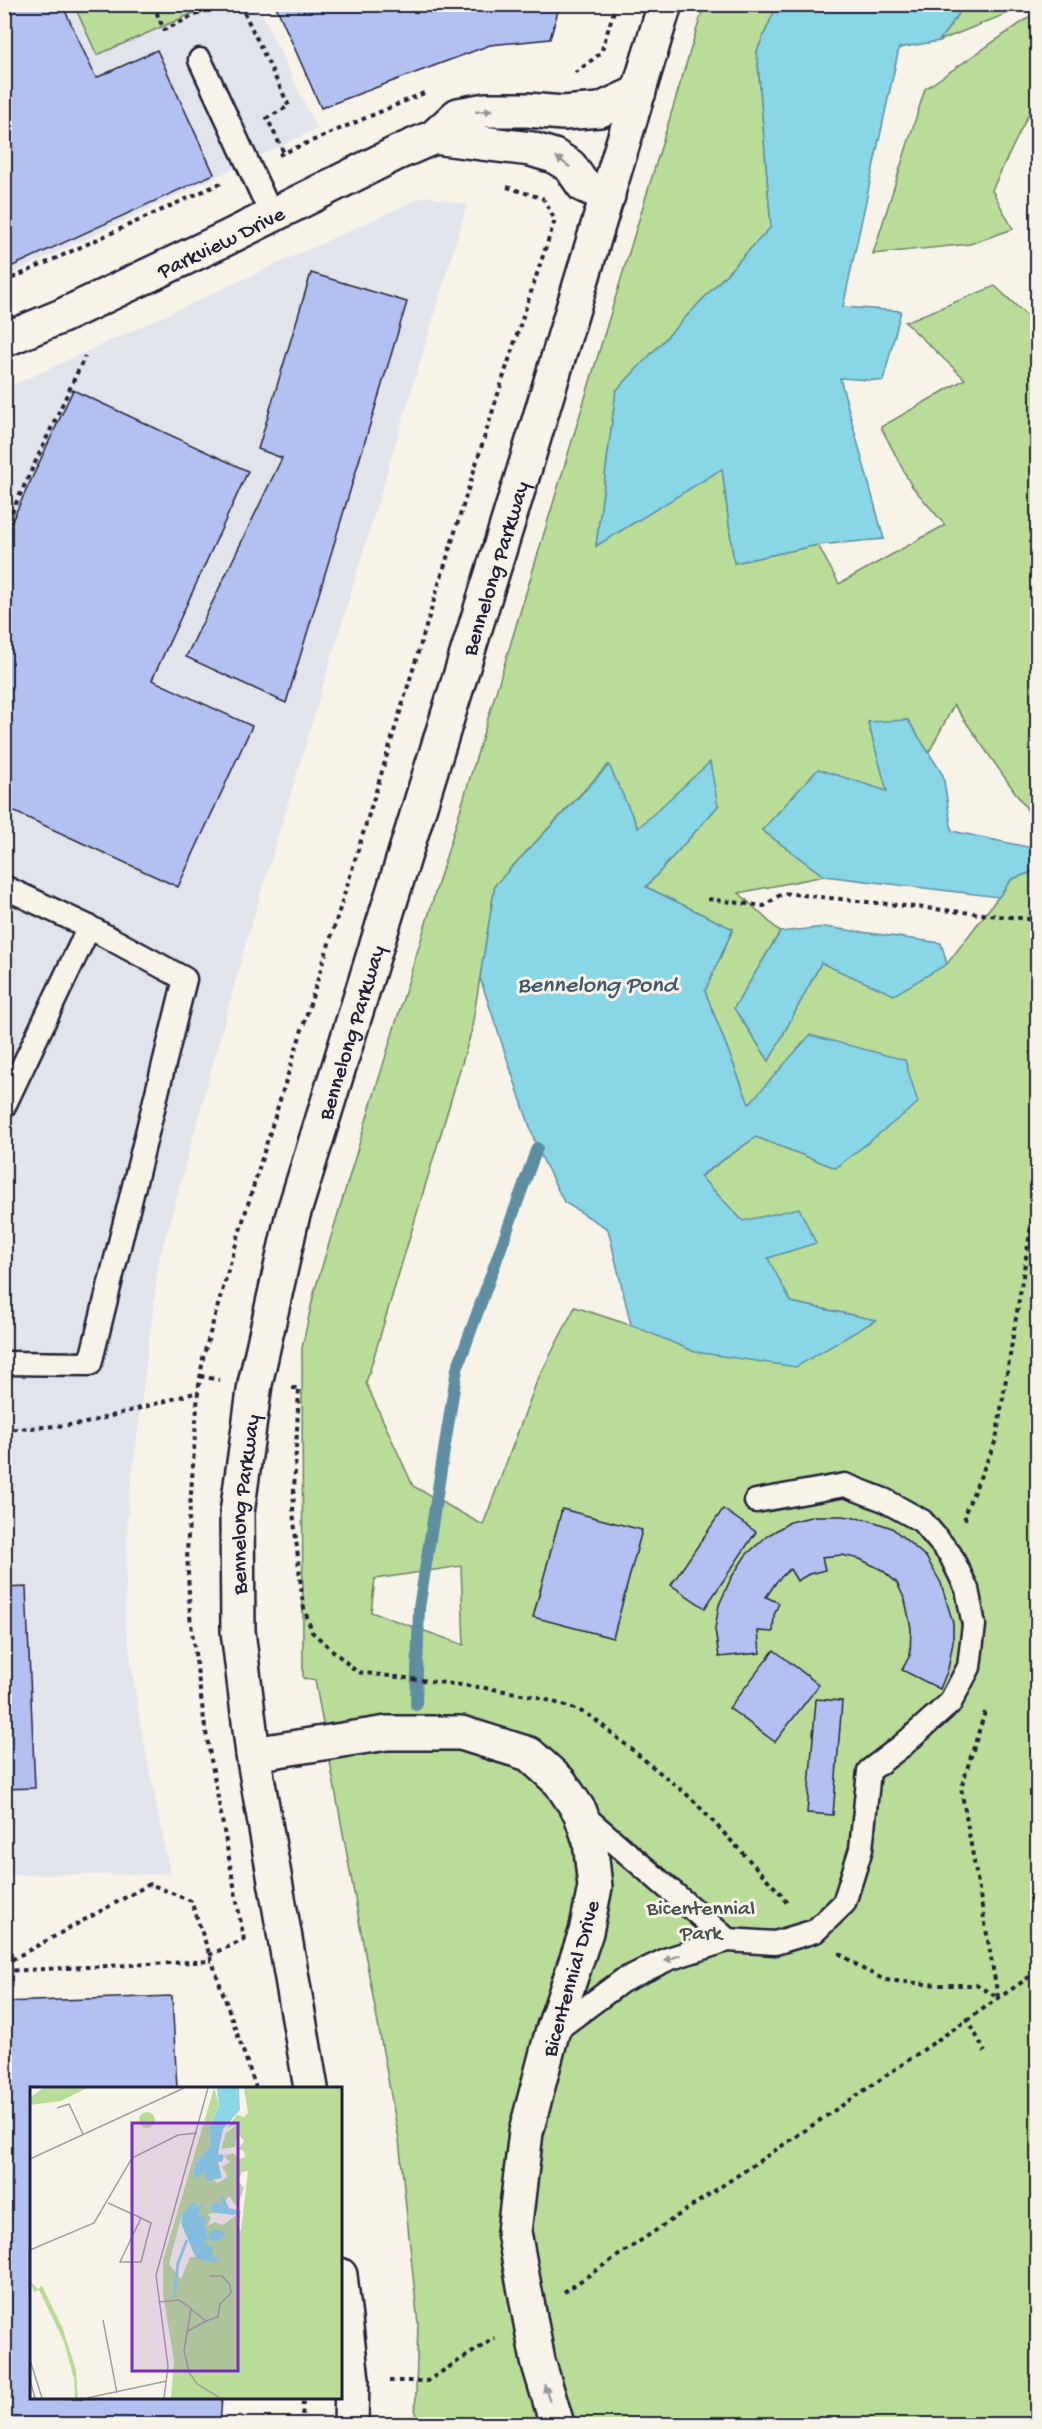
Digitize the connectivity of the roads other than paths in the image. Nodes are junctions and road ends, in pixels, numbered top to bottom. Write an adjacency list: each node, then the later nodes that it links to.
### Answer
1 (665, 4): 3 (street, Bennelong Parkway)
2 (200, 60): 6 (lane)
3 (639, 92): 4 (street, Parkview Drive, one-way to 3); 5 (street, Bennelong Parkway)
4 (434, 137): 5 (street, one-way to 4); 6 (street, Parkview Drive)
5 (608, 196): 13 (street, Bennelong Parkway)
6 (272, 216): 7 (street, Parkview Drive)
7 (4, 340)
8 (4, 887): 9 (lane)
9 (89, 927): 10 (lane); 11 (lane)
10 (4, 1106)
11 (4, 1363)
12 (756, 1501): 15 (lane)
13 (253, 1754): 14 (street, Bicentennial Drive); 17 (street, Bennelong Parkway)
14 (580, 1812): 15 (lane); 16 (street, Bicentennial Drive)
15 (728, 1940): 16 (lane, one-way to 16)
16 (552, 2033): 20 (street, Bicentennial Drive, one-way to 16)
17 (311, 2087)
18 (342, 2292): 19 (street)
19 (351, 2424)
20 (557, 2424)

